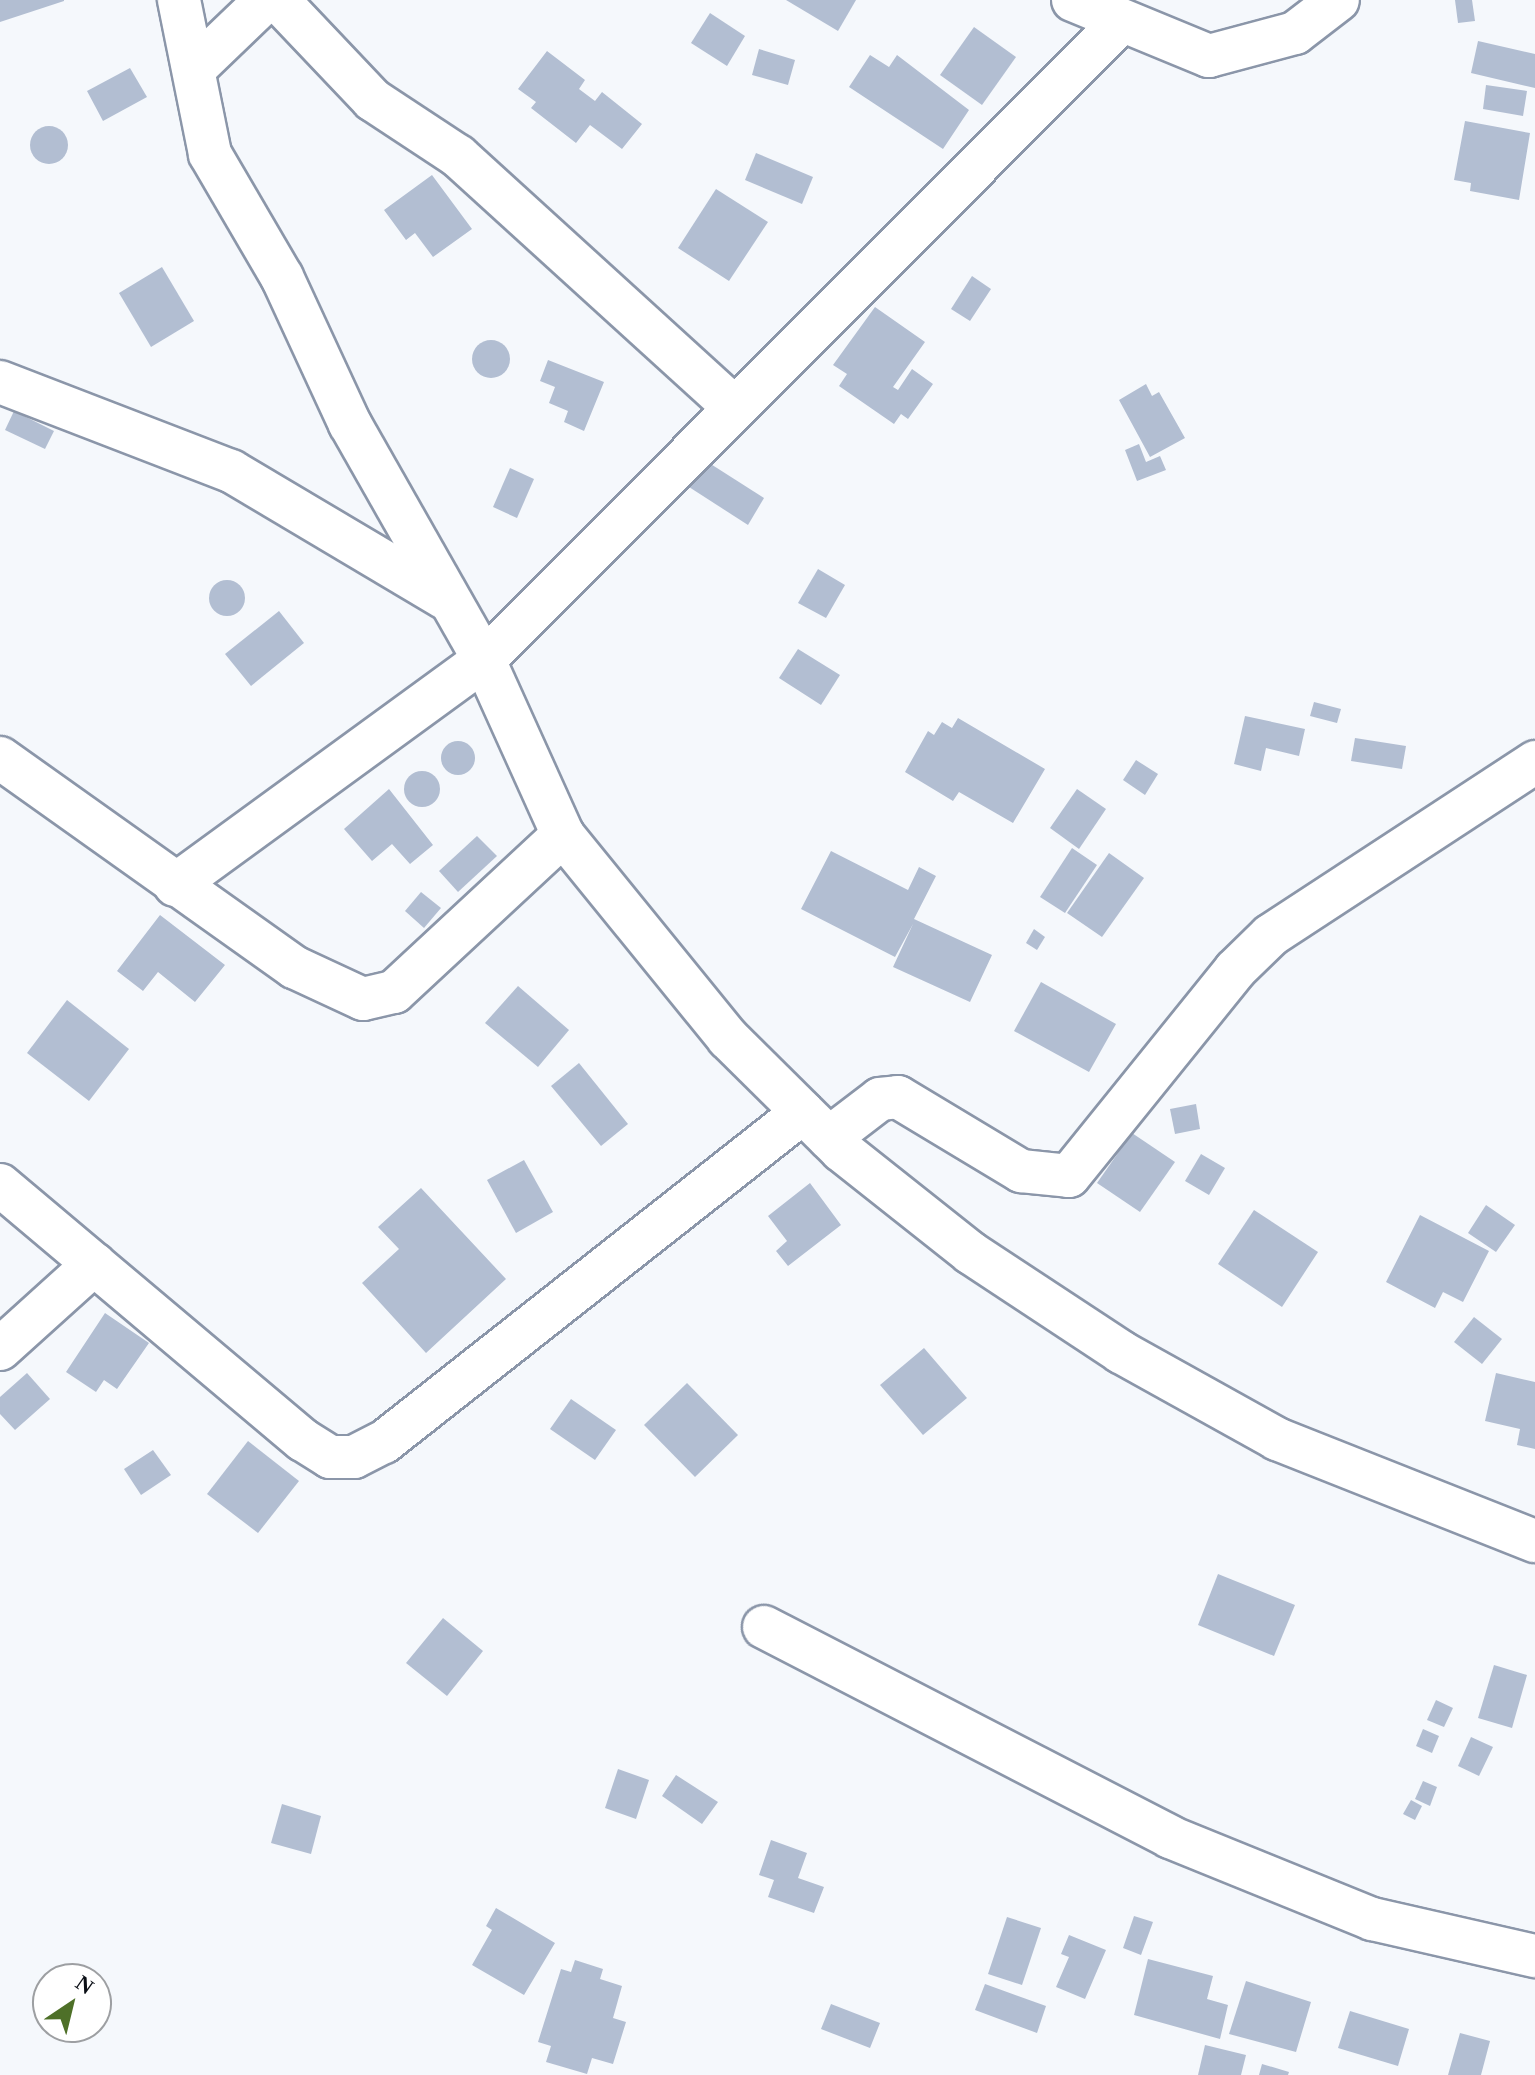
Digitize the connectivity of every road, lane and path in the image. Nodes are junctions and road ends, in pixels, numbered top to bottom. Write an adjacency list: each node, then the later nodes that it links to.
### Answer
1 (179, 0): 7 (street)
2 (266, 0): 7 (street)
3 (278, 0): 9 (street)
4 (1073, 0): 6 (street)
5 (1338, 0): 6 (street)
6 (1122, 21): 9 (street)
7 (195, 68): 10 (street)
8 (0, 382): 10 (street)
9 (734, 407): 11 (street)
10 (446, 599): 11 (street)
11 (484, 660): 14 (street); 15 (street)
12 (0, 758): 15 (street)
13 (1535, 762): 16 (street)
14 (563, 835): 15 (street); 16 (street)
15 (175, 885)
16 (816, 1125): 18 (street); 20 (street)
17 (0, 1185): 18 (street)
18 (94, 1264): 19 (street)
19 (0, 1349)
20 (1535, 1541)
21 (764, 1627): 22 (street)
22 (1535, 1956)

